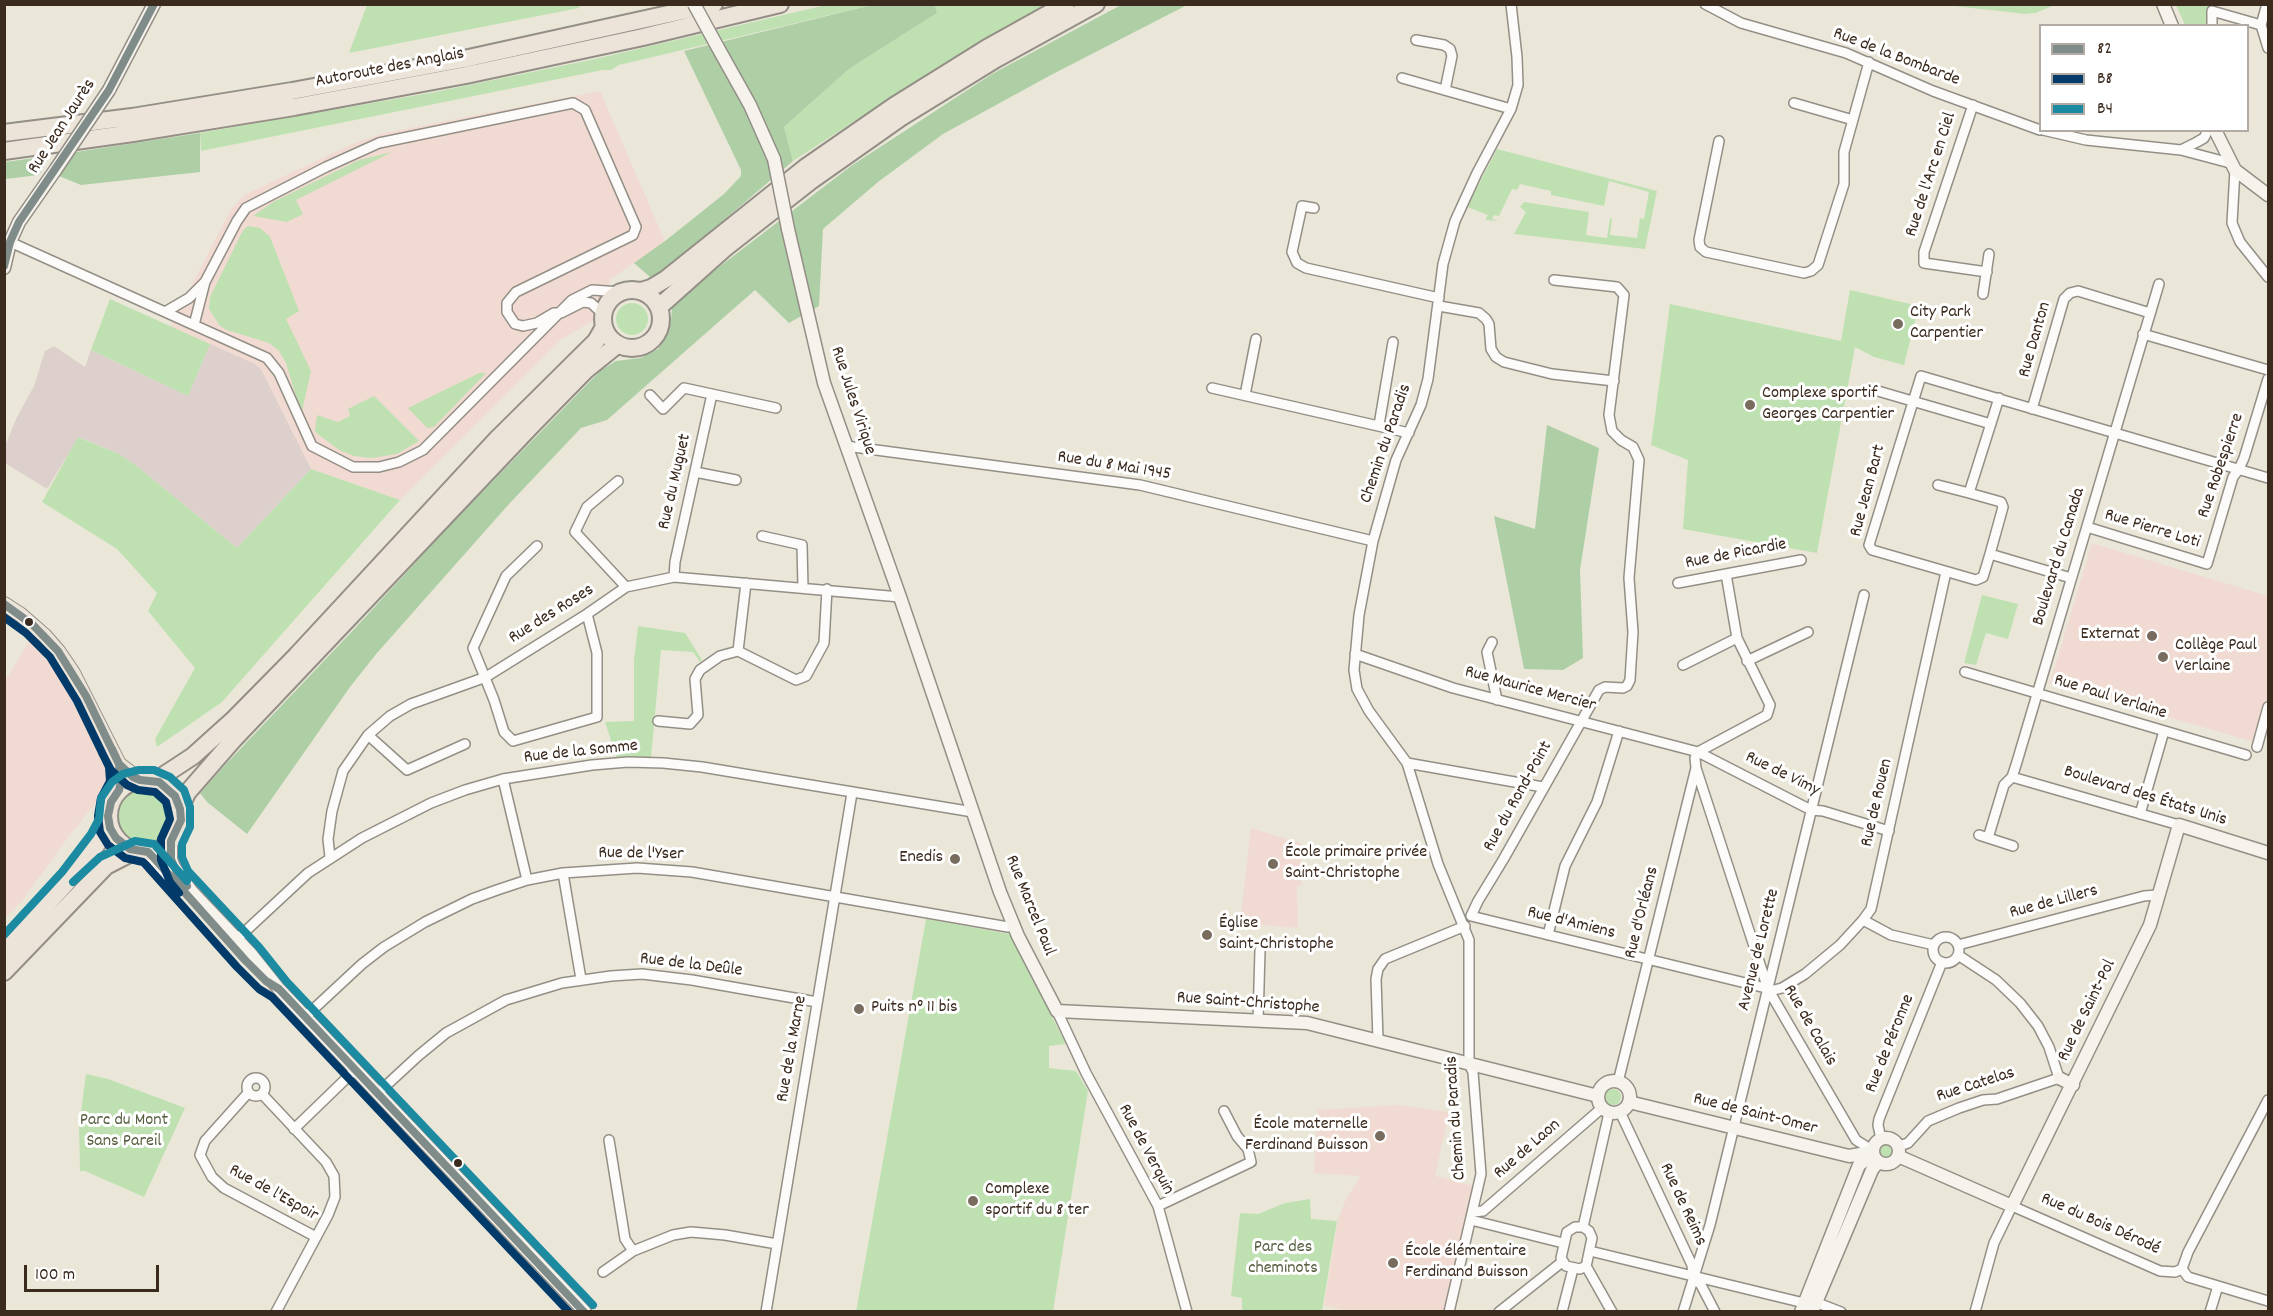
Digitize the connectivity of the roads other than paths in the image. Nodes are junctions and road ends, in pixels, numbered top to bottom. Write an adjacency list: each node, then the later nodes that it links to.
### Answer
1 (154, 4): 34 (street, Rue Jean Jaurès, bridge)
2 (694, 4): 72 (street, Rue Jules Virique, bridge)
3 (714, 4): 27 (highway, Autoroute des Anglais)
4 (780, 4): 30 (highway, Autoroute des Anglais)
5 (1066, 4): 42 (highway)
6 (1096, 4): 46 (highway)
7 (1511, 4): 21 (street, Chemin du Paradis)
8 (1705, 4): 16 (street, Rue de la Bombarde)
9 (2163, 4): 11 (street)
10 (2267, 4): 13 (street)
11 (2171, 24)
12 (2212, 24): 13 (street)
13 (2261, 25): 15 (street)
14 (1416, 40): 18 (street)
15 (2268, 48)
16 (1869, 62): 20 (street, Rue de la Bombarde); 22 (street)
17 (1402, 78): 18 (street)
18 (1445, 90): 21 (street)
19 (1794, 103): 22 (street)
20 (1972, 105): 23 (street, Rue de la Bombarde); 37 (street, Rue de l'Arc en Ciel)
21 (1511, 109): 45 (street, Chemin du Paradis)
22 (1853, 120): 28 (street)
23 (2039, 129)
24 (2051, 132): 29 (street, Rue de la Bombarde)
25 (2207, 132): 29 (street)
26 (2217, 132): 31 (street)
27 (4, 134)
28 (1719, 141)
29 (2181, 150): 31 (street, Rue de la Bombarde)
30 (4, 151)
31 (2232, 167): 32 (street); 38 (street)
32 (2268, 195)
33 (1314, 208): 45 (street)
34 (10, 242): 36 (street, Rue Jean Jaurès); 47 (street)
35 (1989, 254): 37 (street)
36 (4, 268)
37 (1987, 272): 44 (street)
38 (2268, 277)
39 (1554, 280): 58 (street)
40 (205, 282): 47 (street); 48 (street); 51 (street)
41 (2159, 284): 49 (street, Boulevard du Canada)
42 (641, 291): 43 (highway); 46 (highway)
43 (621, 292): 48 (street); 50 (highway)
44 (1983, 294)
45 (1439, 302): 58 (street); 70 (street, Chemin du Paradis)
46 (659, 307): 55 (highway)
47 (165, 312): 51 (street)
48 (561, 313): 50 (street); 51 (street)
49 (2150, 313): 52 (street, Boulevard du Canada); 67 (street, Rue Danton)
50 (603, 320): 55 (highway); 126 (highway)
51 (194, 326)
52 (2143, 334): 56 (street); 71 (street, Boulevard du Canada)
53 (1256, 339): 63 (street)
54 (1393, 342): 69 (street)
55 (617, 345): 130 (highway)
56 (2268, 370)
57 (2268, 379): 73 (street, Rue Robespierre)
58 (1614, 381): 113 (street, Rue du Rond-Point)
59 (1212, 388): 63 (street)
60 (1871, 389): 65 (street)
61 (712, 394): 62 (street); 66 (street); 74 (street, Rue du Muguet)
62 (650, 395)
63 (1245, 395): 69 (street)
64 (1999, 398): 65 (street, Rue Jean Bart); 67 (street); 68 (street)
65 (1912, 401): 68 (street); 87 (street, Rue Jean Bart)
66 (776, 408)
67 (2032, 409): 71 (street)
68 (1991, 424): 79 (street)
69 (1379, 425): 70 (street)
70 (1408, 433): 82 (street, Chemin du Paradis)
71 (2115, 434): 73 (street); 80 (street, Boulevard du Canada)
72 (846, 446): 82 (street, Rue du 8 Mai 1945); 97 (street, Rue Jules Virique)
73 (2239, 469): 75 (street); 86 (street, Rue Robespierre)
74 (695, 472): 76 (street); 89 (street, Rue du Muguet)
75 (2268, 478)
76 (736, 480)
77 (618, 481): 93 (street)
78 (1938, 485): 79 (street)
79 (1969, 493): 84 (street)
80 (2087, 527): 86 (street, Rue Pierre Loti); 90 (street, Boulevard du Canada)
81 (762, 536): 94 (street)
82 (1373, 541): 104 (street, Chemin du Paradis)
83 (537, 546): 108 (street)
84 (1990, 554): 87 (street, Rue Jean Bart); 90 (street)
85 (1801, 560): 88 (street, Rue de Picardie)
86 (2207, 564)
87 (1946, 572): 136 (street, Rue de Rouen)
88 (1726, 574): 92 (street, Rue de Picardie); 101 (street)
89 (674, 577): 91 (street, Rue des Roses); 93 (street, Rue des Roses)
90 (2071, 578): 109 (street, Boulevard du Canada)
91 (746, 583): 94 (street, Rue des Roses); 103 (street)
92 (1678, 583)
93 (626, 587): 99 (street, Rue des Roses)
94 (803, 588): 95 (street, Rue des Roses)
95 (827, 590): 97 (street, Rue des Roses); 103 (street)
96 (1864, 594): 131 (street, Avenue de Lorette)
97 (900, 597): 132 (street, Rue Jules Virique)
98 (4, 604): 122 (main road)
99 (587, 614): 108 (street, Rue des Roses); 108 (street)
100 (1809, 632): 105 (street)
101 (1737, 638): 105 (street); 106 (street)
102 (1492, 642): 110 (street)
103 (738, 651): 112 (street)
104 (1355, 654): 110 (street, Rue Maurice Mercier); 121 (street, Chemin du Paradis)
105 (1747, 661): 119 (street)
106 (1683, 665)
107 (1965, 672): 109 (street, Rue Paul Verlaine)
108 (486, 677): 116 (street, Rue des Roses)
109 (2036, 693): 115 (street, Rue Paul Verlaine); 124 (street, Boulevard du Canada)
110 (1497, 700): 113 (street, Rue Maurice Mercier)
111 (2268, 707): 118 (street)
112 (657, 721)
113 (1581, 721): 114 (street, Rue Maurice Mercier); 127 (street, Rue du Rond-Point)
114 (1619, 730): 119 (street, Rue Maurice Mercier); 151 (street)
115 (2164, 731): 120 (street, Rue Paul Verlaine); 133 (street)
116 (368, 735): 117 (street); 141 (street, Rue des Roses)
117 (465, 744)
118 (2257, 747)
119 (1698, 752): 123 (street, Rue d'Orléans); 131 (street, Rue de Vimy)
120 (2246, 755)
121 (1407, 763): 127 (street); 149 (street, Chemin du Paradis)
122 (119, 764): 126 (main road); 128 (main road)
123 (1696, 768): 158 (street, Rue d'Orléans); 163 (street, Rue de Calais)
124 (2012, 777): 133 (street, Boulevard des États Unis); 138 (street, Boulevard du Canada)
125 (503, 779): 129 (street, Rue de la Somme); 141 (street, Rue de la Somme); 143 (street)
126 (146, 780): 128 (highway); 130 (highway)
127 (1543, 787): 147 (street, Rue du Rond-Point)
128 (119, 790): 134 (highway)
129 (852, 793): 132 (street, Rue de la Somme); 145 (street, Rue de la Marne)
130 (180, 809): 137 (highway)
131 (1811, 810): 136 (street, Rue de Vimy); 163 (street, Avenue de Lorette)
132 (973, 812): 150 (street, Rue Marcel Paul)
133 (2140, 814): 135 (street, Boulevard des États Unis)
134 (109, 822): 139 (highway); 156 (highway)
135 (2179, 825): 140 (street, Boulevard des États Unis); 144 (street, Rue de Saint-Pol)
136 (1889, 831): 148 (street, Rue de Rouen)
137 (171, 841): 139 (highway); 152 (street)
138 (2013, 846)
139 (142, 852): 146 (street); 160 (highway)
140 (2268, 853)
141 (330, 857): 152 (street, Rue de la Somme)
142 (563, 873): 143 (street, Rue de l'Yser); 145 (street, Rue de l'Yser); 161 (street)
143 (527, 880): 166 (street, Rue de l'Yser)
144 (2158, 895): 154 (street, Rue de Lillers); 173 (street, Rue de Saint-Pol)
145 (834, 898): 150 (street, Rue de l'Yser); 164 (street, Rue de la Marne)
146 (203, 914): 152 (street); 162 (street)
147 (1471, 916): 149 (street); 151 (street, Rue d'Amiens)
148 (1863, 920): 153 (street); 163 (street, Rue de Rouen)
149 (1463, 923): 168 (street); 169 (street, Chemin du Paradis)
150 (1014, 925): 165 (street, Rue Marcel Paul)
151 (1548, 935): 158 (street, Rue d'Amiens)
152 (237, 939): 162 (street)
153 (1934, 945): 154 (street); 159 (street)
154 (1958, 945): 157 (street)
155 (1260, 950): 167 (street)
156 (4, 951)
157 (1958, 955): 159 (street); 171 (street)
158 (1647, 960): 163 (street, Rue d'Amiens); 172 (street, Rue d'Orléans)
159 (1942, 962): 184 (street, Rue de Péronne)
160 (4, 972)
161 (581, 979): 164 (street, Rue de la Deûle); 175 (street, Rue de la Deûle)
162 (279, 989): 166 (street)
163 (1768, 989): 182 (street, Avenue de Lorette); 187 (street, Rue de Calais)
164 (817, 1002): 193 (street, Rue de la Marne)
165 (1056, 1011): 167 (street, Rue Saint-Christophe); 188 (street, Rue de Verquin)
166 (305, 1017): 170 (street)
167 (1258, 1021): 168 (street, Rue Saint-Christophe)
168 (1378, 1040): 169 (street, Rue Saint-Christophe)
169 (1469, 1064): 177 (street); 190 (street, Chemin du Paradis)
170 (355, 1070): 175 (street); 183 (street)
171 (2059, 1078): 173 (street); 186 (street, Rue Catelas)
172 (1618, 1082): 177 (street); 179 (street)
173 (2073, 1085): 189 (street, Rue de Saint-Pol)
174 (248, 1093): 176 (street); 176 (street, Rue de l'Espoir); 192 (street, Rue de l'Espoir)
175 (378, 1093): 207 (street)
176 (262, 1094): 183 (street)
177 (1598, 1096): 181 (street)
178 (2268, 1100): 200 (street)
179 (1629, 1102): 181 (street); 182 (street, Rue de Saint-Omer)
180 (1224, 1111): 188 (street)
181 (1611, 1111): 190 (street, Rue de Laon); 191 (street); 202 (street, Rue de Reims)
182 (1732, 1127): 187 (street, Rue de Saint-Omer); 202 (street, Avenue de Lorette)
183 (294, 1129): 192 (street)
184 (1881, 1139): 186 (street); 187 (street)
185 (609, 1140): 195 (street)
186 (1899, 1151): 187 (street); 189 (street, Rue du Bois Dérodé)
187 (1874, 1155): 205 (street)
188 (1158, 1206): 209 (street, Rue de Verquin)
189 (2013, 1206): 200 (street, Rue du Bois Dérodé); 217 (street)
190 (1472, 1216): 194 (street); 210 (street, Chemin du Paradis)
191 (1583, 1227): 194 (street); 196 (street)
192 (316, 1237): 206 (street)
193 (777, 1244): 195 (street); 208 (street, Rue de la Marne)
194 (1563, 1244): 197 (street)
195 (633, 1251): 201 (street)
196 (1590, 1251): 198 (street); 202 (street)
197 (1562, 1262): 199 (street); 211 (street)
198 (1586, 1266): 199 (street); 213 (street)
199 (1572, 1269): 212 (street)
200 (2182, 1269): 203 (street)
201 (603, 1272)
202 (1694, 1276): 205 (street); 214 (street, Avenue de Lorette); 215 (street, Rue de Reims)
203 (2217, 1286): 204 (street); 218 (street)
204 (2268, 1301)
205 (1808, 1307): 216 (street)
206 (276, 1311)
207 (584, 1311)
208 (766, 1311)
209 (1187, 1311)
210 (1449, 1311)
211 (1499, 1311)
212 (1562, 1311)
213 (1612, 1311)
214 (1683, 1311)
215 (1715, 1311)
216 (1842, 1311)
217 (1976, 1311)
218 (2210, 1311)

